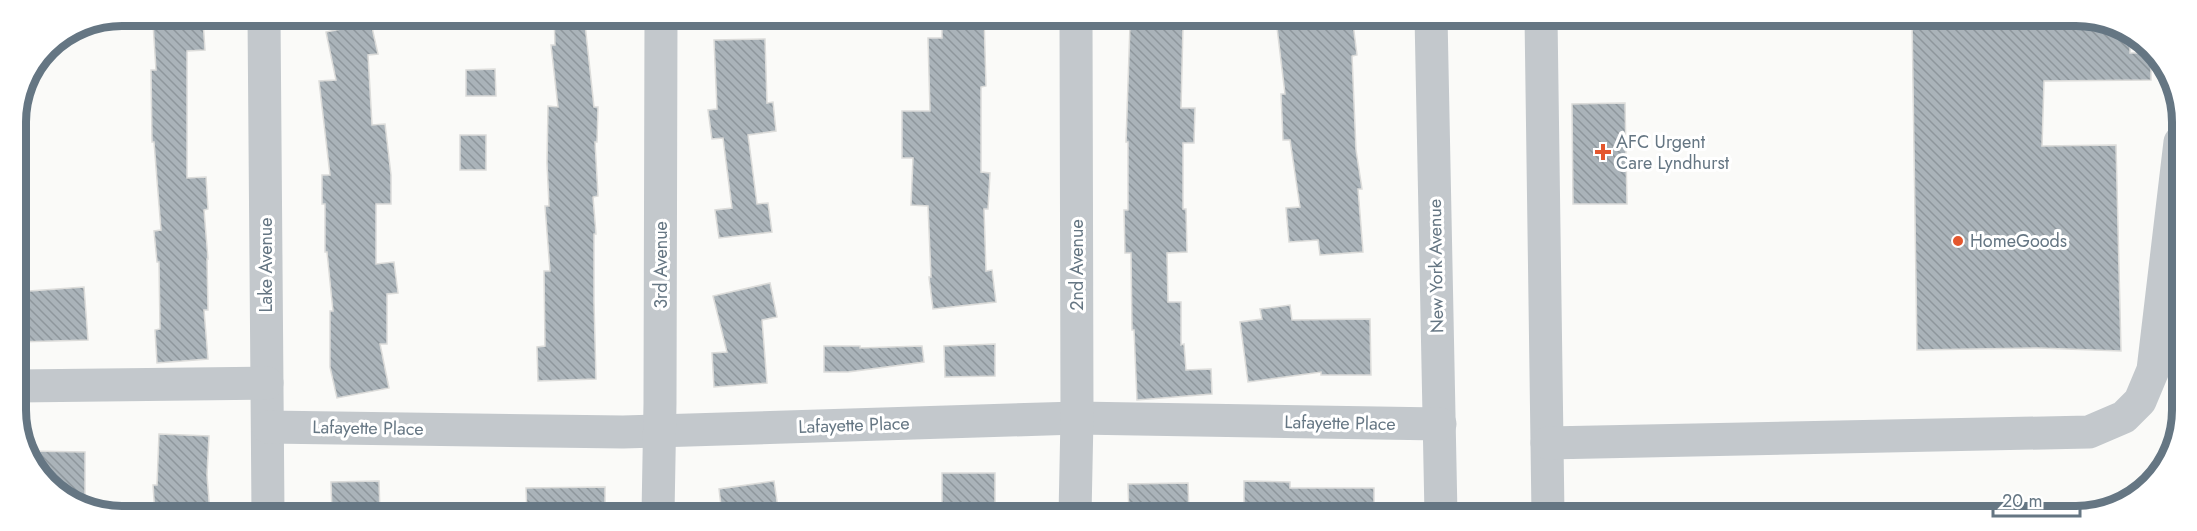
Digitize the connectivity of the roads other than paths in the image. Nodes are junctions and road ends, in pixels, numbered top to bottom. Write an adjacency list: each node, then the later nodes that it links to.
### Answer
1 (264, 26): 7 (street, Lake Avenue)
2 (661, 26): 12 (street, 3rd Avenue)
3 (1076, 26): 9 (street, 2nd Avenue)
4 (1431, 26): 10 (street, New York Avenue)
5 (1541, 26): 13 (street)
6 (2172, 210): 13 (street)
7 (267, 383): 8 (street); 11 (street, Lake Avenue)
8 (26, 386)
9 (1077, 418): 10 (street, Lafayette Place); 12 (street, Lafayette Place); 18 (street, 2nd Avenue)
10 (1440, 424): 14 (street, New York Avenue)
11 (268, 427): 12 (street, Lafayette Place); 16 (street, Lake Avenue)
12 (659, 431): 17 (street, 3rd Avenue)
13 (1547, 443): 15 (street)
14 (1441, 505)
15 (1548, 505)
16 (268, 506)
17 (658, 506)
18 (1075, 506)

